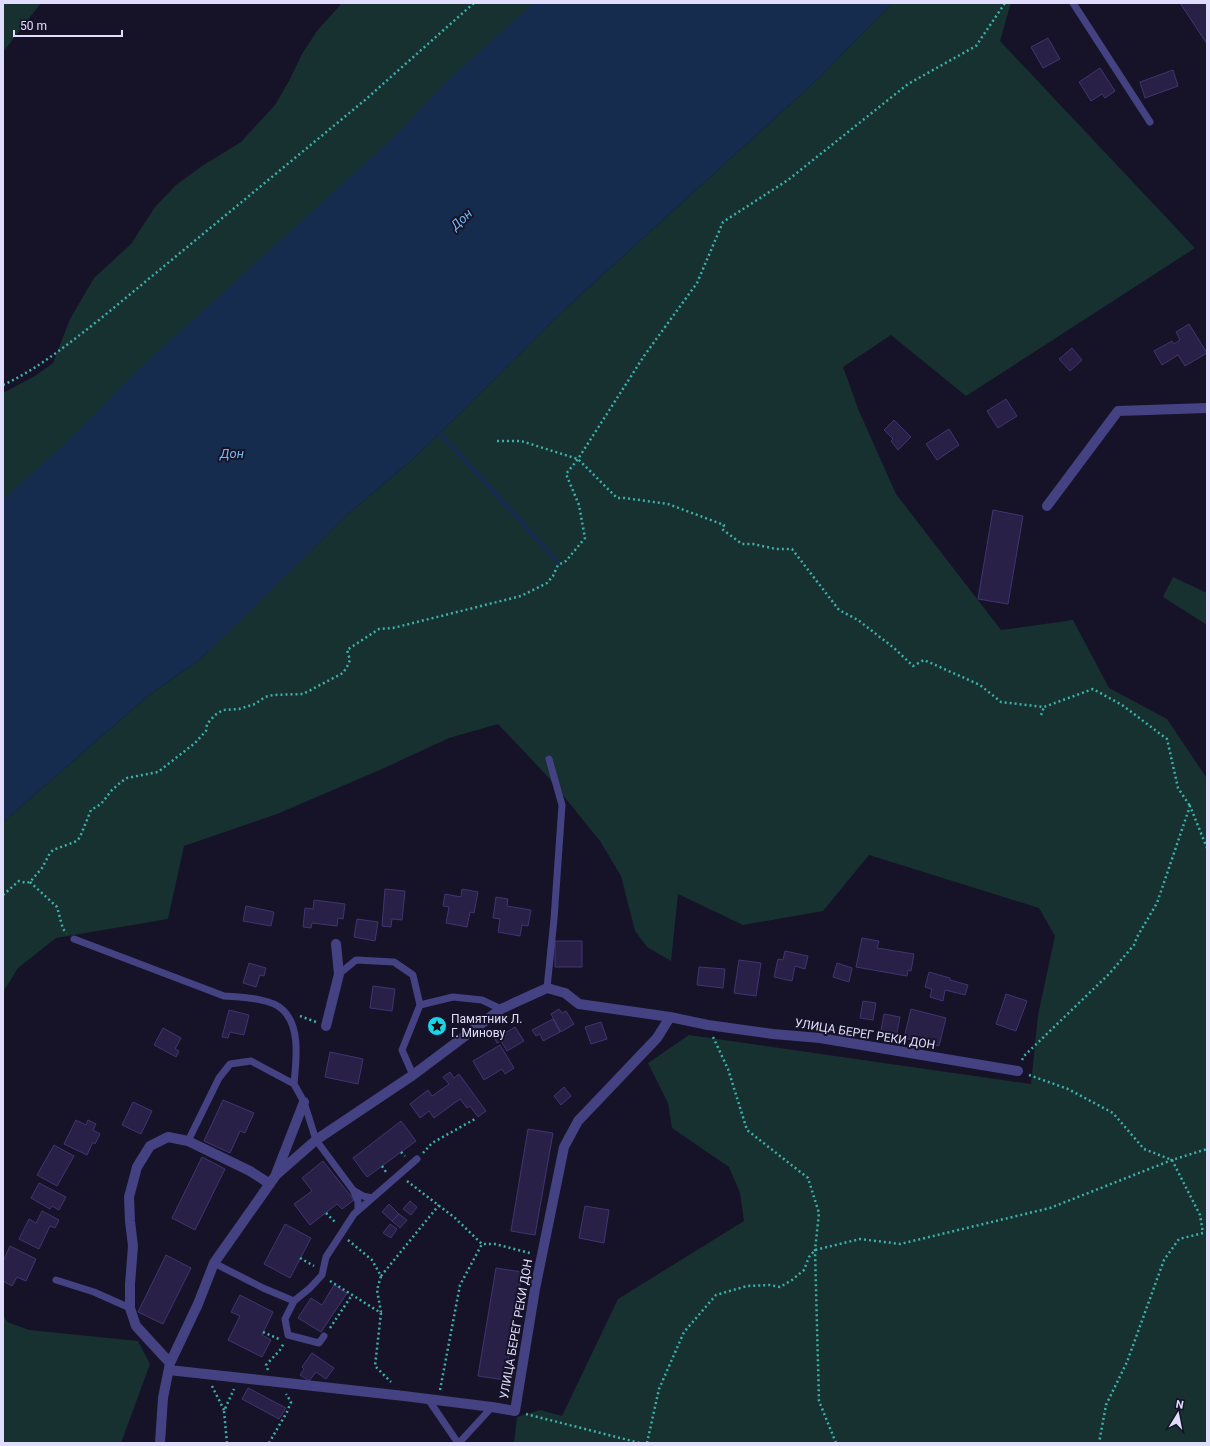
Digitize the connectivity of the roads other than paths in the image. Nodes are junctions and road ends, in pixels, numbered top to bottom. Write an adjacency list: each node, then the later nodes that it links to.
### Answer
1 (1074, 3): 2 (lane)
2 (1150, 122)
3 (1207, 408): 4 (street)
4 (1047, 506)
5 (549, 759): 9 (lane)
6 (74, 939): 16 (lane)
7 (336, 944): 8 (street)
8 (339, 974): 10 (lane); 13 (street)
9 (547, 988): 11 (street); 12 (street, УЛИЦА БЕРЕГ РЕКИ ДОН)
10 (420, 1005): 11 (lane); 15 (lane)
11 (501, 1009): 15 (street)
12 (670, 1017): 14 (street, УЛИЦА БЕРЕГ РЕКИ ДОН); 32 (street, УЛИЦА БЕРЕГ РЕКИ ДОН)
13 (326, 1026)
14 (1018, 1071)
15 (413, 1075): 18 (street)
16 (294, 1084): 17 (lane); 19 (lane)
17 (304, 1102): 18 (lane); 21 (street)
18 (316, 1140): 21 (street); 22 (lane)
19 (188, 1141): 21 (street); 28 (street)
20 (417, 1159): 23 (lane)
21 (273, 1180): 25 (street)
22 (353, 1190): 23 (lane); 24 (lane)
23 (372, 1198): 24 (lane)
24 (358, 1210): 27 (lane)
25 (214, 1263): 27 (lane); 30 (street)
26 (56, 1280): 28 (lane)
27 (294, 1301): 29 (lane)
28 (130, 1308): 30 (street)
29 (324, 1336)
30 (169, 1367): 31 (street, УЛИЦА БЕРЕГ РЕКИ ДОН); 33 (street)
31 (428, 1399): 32 (street, УЛИЦА БЕРЕГ РЕКИ ДОН); 34 (lane)
32 (492, 1407): 34 (lane)
33 (160, 1443)
34 (458, 1443)

